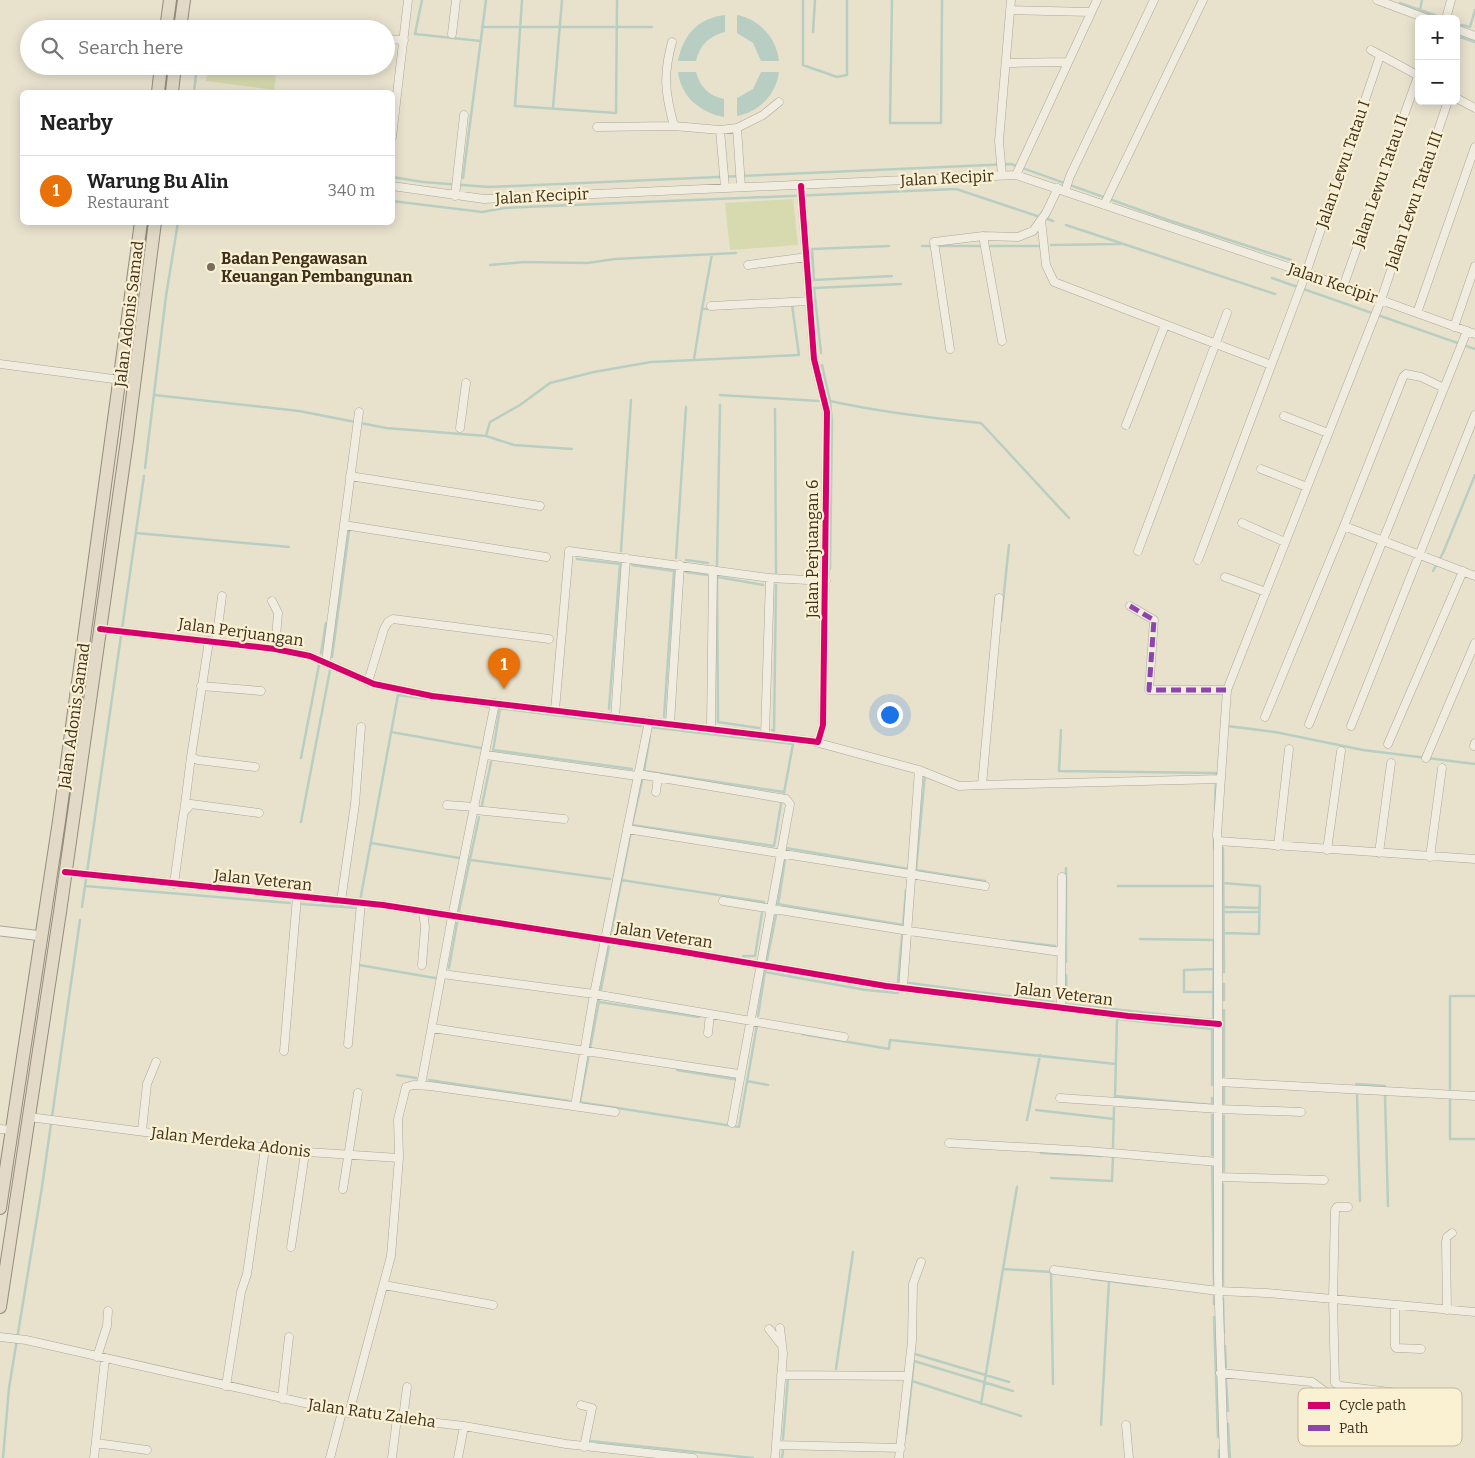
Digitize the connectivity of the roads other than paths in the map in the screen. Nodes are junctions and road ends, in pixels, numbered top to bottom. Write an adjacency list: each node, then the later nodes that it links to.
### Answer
1 (170, 0): 16 (highway)
2 (184, 0): 17 (highway)
3 (408, 0): 22 (street)
4 (456, 0): 19 (street)
5 (1011, 0): 12 (street)
6 (1097, 0): 13 (street)
7 (1154, 0): 51 (street)
8 (1203, 0): 53 (street)
9 (1376, 0): 11 (street)
10 (1451, 0): 15 (street)
11 (1393, 3): 14 (street)
12 (1010, 10): 13 (street); 27 (street)
13 (1091, 12): 26 (street)
14 (1419, 15)
15 (1447, 15)
16 (167, 20)
17 (181, 20)
18 (1460, 30): 20 (street)
19 (452, 34)
20 (1475, 36)
21 (395, 40): 22 (street)
22 (404, 40): 38 (street)
23 (672, 42): 41 (street)
24 (1371, 50): 25 (street)
25 (1380, 56): 28 (street); 61 (street, Jalan Lewu Tatau I)
26 (1068, 62): 27 (street); 46 (street)
27 (1006, 63): 45 (street)
28 (1415, 74)
29 (160, 75): 32 (highway)
30 (174, 75): 33 (highway)
31 (1415, 84): 62 (street, Jalan Lewu Tatau II)
32 (158, 90)
33 (172, 90)
34 (1460, 100): 37 (street)
35 (779, 102): 42 (street)
36 (1447, 105): 63 (street, Jalan Lewu Tatau III)
37 (1475, 108)
38 (395, 113)
39 (464, 115): 50 (street)
40 (597, 126): 41 (street)
41 (674, 126): 43 (street)
42 (737, 128): 43 (street); 49 (street)
43 (720, 130): 48 (street)
44 (1475, 147): 67 (street)
45 (1000, 168): 46 (street, Jalan Kecipir); 52 (street, Jalan Kecipir)
46 (1019, 169): 51 (street, Jalan Kecipir)
47 (395, 186): 50 (street, Jalan Kecipir)
48 (725, 187): 49 (street, Jalan Kecipir); 50 (street, Jalan Kecipir)
49 (741, 187): 52 (street, Jalan Kecipir)
50 (455, 188)
51 (1063, 188): 53 (street, Jalan Kecipir); 54 (street)
52 (801, 189): 58 (street, Jalan Perjuangan 6)
53 (1105, 203): 61 (street, Jalan Kecipir)
54 (1041, 220): 57 (street); 68 (street)
55 (141, 225): 76 (highway, Jalan Adonis Samad)
56 (155, 225): 86 (highway)
57 (983, 236): 71 (street); 73 (street)
58 (807, 257): 59 (street); 64 (street, Jalan Perjuangan 6)
59 (748, 265)
60 (1475, 266): 69 (street)
61 (1306, 273): 62 (street, Jalan Kecipir); 75 (street, Jalan Lewu Tatau I)
62 (1343, 287): 63 (street, Jalan Kecipir)
63 (1381, 300): 67 (street, Jalan Kecipir); 84 (street, Jalan Lewu Tatau III)
64 (810, 301): 65 (street); 107 (street, Jalan Perjuangan 6)
65 (711, 306)
66 (1227, 313): 72 (street)
67 (1417, 313): 69 (street, Jalan Kecipir)
68 (1165, 325): 72 (street); 82 (street)
69 (1454, 327): 70 (street, Jalan Kecipir)
70 (1467, 338): 78 (street)
71 (1002, 341)
72 (1216, 344): 75 (street); 96 (street)
73 (950, 349)
74 (0, 364): 76 (street)
75 (1271, 365): 100 (street, Jalan Lewu Tatau I)
76 (121, 380): 85 (highway, Jalan Adonis Samad)
77 (466, 383): 83 (street)
78 (1444, 388): 93 (street); 94 (street)
79 (359, 412): 88 (street)
80 (1475, 415): 97 (street)
81 (1284, 416): 84 (street)
82 (1126, 425)
83 (460, 428)
84 (1328, 433): 89 (street, Jalan Lewu Tatau III)
85 (109, 467): 86 (highway); 155 (highway, Jalan Adonis Samad)
86 (122, 468): 113 (highway)
87 (1261, 469): 89 (street)
88 (350, 476): 90 (street); 92 (street)
89 (1307, 487): 95 (street, Jalan Lewu Tatau III)
90 (540, 506)
91 (1242, 523): 95 (street)
92 (344, 525): 98 (street); 118 (street)
93 (1344, 526): 94 (street); 125 (street)
94 (1384, 540): 97 (street); 129 (street)
95 (1285, 542): 108 (street, Jalan Lewu Tatau III)
96 (1138, 551)
97 (1421, 554): 103 (street); 130 (street)
98 (546, 557)
99 (626, 558): 101 (street); 124 (street); 126 (street)
100 (1198, 560)
101 (680, 565): 102 (street); 128 (street)
102 (713, 570): 106 (street); 132 (street)
103 (1463, 571): 104 (street); 135 (street)
104 (1475, 576)
105 (1225, 577): 108 (street)
106 (770, 578): 107 (street); 133 (street)
107 (826, 581): 134 (street, Jalan Perjuangan 6)
108 (1266, 592): 121 (street, Jalan Lewu Tatau III)
109 (222, 596): 115 (street)
110 (999, 598): 148 (street)
111 (272, 601): 117 (street)
112 (1130, 606): 121 (street)
113 (100, 629): 115 (street, Jalan Perjuangan); 155 (highway)
114 (549, 639): 119 (street)
115 (212, 642): 117 (street, Jalan Perjuangan); 120 (street)
116 (1475, 643): 140 (street)
117 (275, 649): 118 (street, Jalan Perjuangan)
118 (326, 661): 119 (street, Jalan Perjuangan)
119 (368, 682): 123 (street, Jalan Perjuangan)
120 (201, 686): 122 (street); 139 (street)
121 (1227, 690): 147 (street, Jalan Lewu Tatau III)
122 (260, 691)
123 (495, 703): 124 (street, Jalan Perjuangan); 138 (street)
124 (555, 710): 126 (street, Jalan Perjuangan)
125 (1265, 717)
126 (615, 718): 127 (street, Jalan Perjuangan)
127 (649, 721): 128 (street, Jalan Perjuangan); 145 (street)
128 (670, 723): 132 (street, Jalan Perjuangan)
129 (1309, 724)
130 (1351, 726)
131 (361, 727): 170 (street)
132 (711, 727): 133 (street, Jalan Perjuangan)
133 (766, 735): 134 (street, Jalan Perjuangan)
134 (817, 741): 144 (street, Jalan Perjuangan)
135 (1388, 744)
136 (1289, 748): 158 (street)
137 (1341, 751): 159 (street)
138 (486, 755): 145 (street); 151 (street)
139 (191, 757): 142 (street); 152 (street)
140 (1426, 758)
141 (1391, 763): 161 (street)
142 (255, 767)
143 (1442, 768): 162 (street)
144 (919, 770): 148 (street, Jalan Perjuangan); 165 (street)
145 (638, 775): 146 (street); 156 (street)
146 (658, 777): 149 (street); 160 (street)
147 (1220, 779): 148 (street, Jalan Perjuangan); 157 (street, Jalan Lewu Tatau III)
148 (982, 785)
149 (656, 792)
150 (447, 805): 151 (street)
151 (475, 809): 154 (street); 175 (street)
152 (184, 812): 153 (street); 167 (street)
153 (259, 813)
154 (564, 819)
155 (65, 822): 164 (highway); 178 (highway, Jalan Adonis Samad)
156 (626, 829): 160 (street); 179 (street)
157 (1218, 841): 158 (street); 189 (street, Jalan Lewu Tatau III)
158 (1278, 846): 159 (street)
159 (1326, 850): 161 (street)
160 (780, 853): 165 (street); 173 (street)
161 (1380, 853): 162 (street)
162 (1430, 856): 163 (street)
163 (1475, 859)
164 (65, 872): 167 (street, Jalan Veteran); 197 (highway)
165 (912, 875): 168 (street); 177 (street)
166 (1062, 877): 180 (street)
167 (174, 884): 169 (street, Jalan Veteran)
168 (985, 886)
169 (297, 897): 170 (street, Jalan Veteran); 194 (street)
170 (342, 901): 172 (street, Jalan Veteran)
171 (723, 901): 173 (street)
172 (361, 903): 174 (street, Jalan Veteran); 193 (street)
173 (770, 908): 177 (street); 182 (street)
174 (423, 912): 175 (street, Jalan Veteran); 181 (street)
175 (452, 916): 179 (street, Jalan Veteran); 183 (street)
176 (0, 931): 178 (street)
177 (909, 931): 180 (street); 184 (street)
178 (42, 936): 196 (highway, Jalan Adonis Samad)
179 (605, 940): 182 (street, Jalan Veteran); 185 (street)
180 (1061, 952): 186 (street)
181 (422, 965)
182 (760, 965): 184 (street, Jalan Veteran); 188 (street)
183 (442, 974): 185 (street); 190 (street)
184 (903, 988): 186 (street, Jalan Veteran)
185 (594, 994): 187 (street); 195 (street)
186 (1061, 1008): 189 (street, Jalan Veteran)
187 (710, 1014): 188 (street); 191 (street)
188 (751, 1021): 192 (street); 199 (street)
189 (1219, 1024): 200 (street, Jalan Lewu Tatau III)
190 (432, 1028): 195 (street); 201 (street)
191 (708, 1033)
192 (844, 1037)
193 (348, 1044)
194 (284, 1051)
195 (584, 1051): 199 (street); 205 (street)
196 (24, 1053): 197 (highway); 211 (highway, Jalan Adonis Samad)
197 (38, 1054): 209 (highway)
198 (156, 1062): 212 (street)
199 (739, 1074): 210 (street)
200 (1219, 1082): 203 (street); 206 (street, Jalan Lewu Tatau III)
201 (421, 1085): 205 (street); 217 (street)
202 (358, 1093): 216 (street)
203 (1475, 1096)
204 (1060, 1098): 206 (street)
205 (574, 1106): 207 (street)
206 (1219, 1109): 208 (street); 218 (street, Jalan Lewu Tatau III)
207 (614, 1112)
208 (1302, 1112)
209 (36, 1118): 212 (street, Jalan Merdeka Adonis); 233 (highway)
210 (732, 1123)
211 (6, 1130): 223 (highway, Jalan Adonis Samad)
212 (142, 1130): 214 (street, Jalan Merdeka Adonis)
213 (949, 1143): 218 (street)
214 (265, 1148): 215 (street, Jalan Merdeka Adonis); 247 (street)
215 (305, 1152): 216 (street, Jalan Merdeka Adonis); 225 (street)
216 (348, 1154): 217 (street, Jalan Merdeka Adonis); 221 (street)
217 (399, 1158): 228 (street)
218 (1218, 1162): 219 (street, Jalan Lewu Tatau III)
219 (1218, 1178): 220 (street); 229 (street, Jalan Lewu Tatau III)
220 (1324, 1180)
221 (344, 1189)
222 (1348, 1207): 230 (street)
223 (0, 1208)
224 (1452, 1233): 234 (street)
225 (291, 1247)
226 (921, 1262): 246 (street)
227 (1054, 1270): 229 (street)
228 (384, 1285): 232 (street); 253 (street)
229 (1218, 1291): 230 (street); 244 (street, Jalan Lewu Tatau III)
230 (1332, 1300): 231 (street); 250 (street)
231 (1395, 1305): 234 (street); 242 (street)
232 (493, 1306)
233 (0, 1308)
234 (1447, 1310): 236 (street)
235 (108, 1311): 243 (street)
236 (1475, 1312)
237 (780, 1328): 241 (street)
238 (769, 1329): 241 (street)
239 (289, 1337): 251 (street)
240 (4, 1338): 243 (street, Jalan Ratu Zaleha)
241 (782, 1344): 245 (street)
242 (1421, 1349)
243 (101, 1358): 247 (street, Jalan Ratu Zaleha); 257 (street)
244 (1220, 1373): 249 (street); 270 (street, Jalan Lewu Tatau III)
245 (781, 1374): 246 (street); 258 (street)
246 (908, 1376): 260 (street)
247 (226, 1386): 251 (street, Jalan Ratu Zaleha)
248 (407, 1387): 254 (street)
249 (1320, 1388)
250 (1354, 1388)
251 (282, 1399): 253 (street, Jalan Ratu Zaleha)
252 (581, 1405): 259 (street)
253 (345, 1412): 254 (street, Jalan Ratu Zaleha); 263 (street)
254 (400, 1418): 256 (street, Jalan Ratu Zaleha); 264 (street)
255 (1126, 1425): 269 (street)
256 (464, 1426): 259 (street, Jalan Ratu Zaleha); 265 (street)
257 (96, 1443): 261 (street); 262 (street)
258 (776, 1445): 260 (street); 267 (street)
259 (584, 1447): 266 (street, Jalan Ratu Zaleha)
260 (901, 1448): 268 (street)
261 (147, 1450)
262 (94, 1458)
263 (330, 1458)
264 (392, 1458)
265 (458, 1458)
266 (693, 1458)
267 (775, 1458)
268 (899, 1458)
269 (1129, 1458)
270 (1224, 1458)

